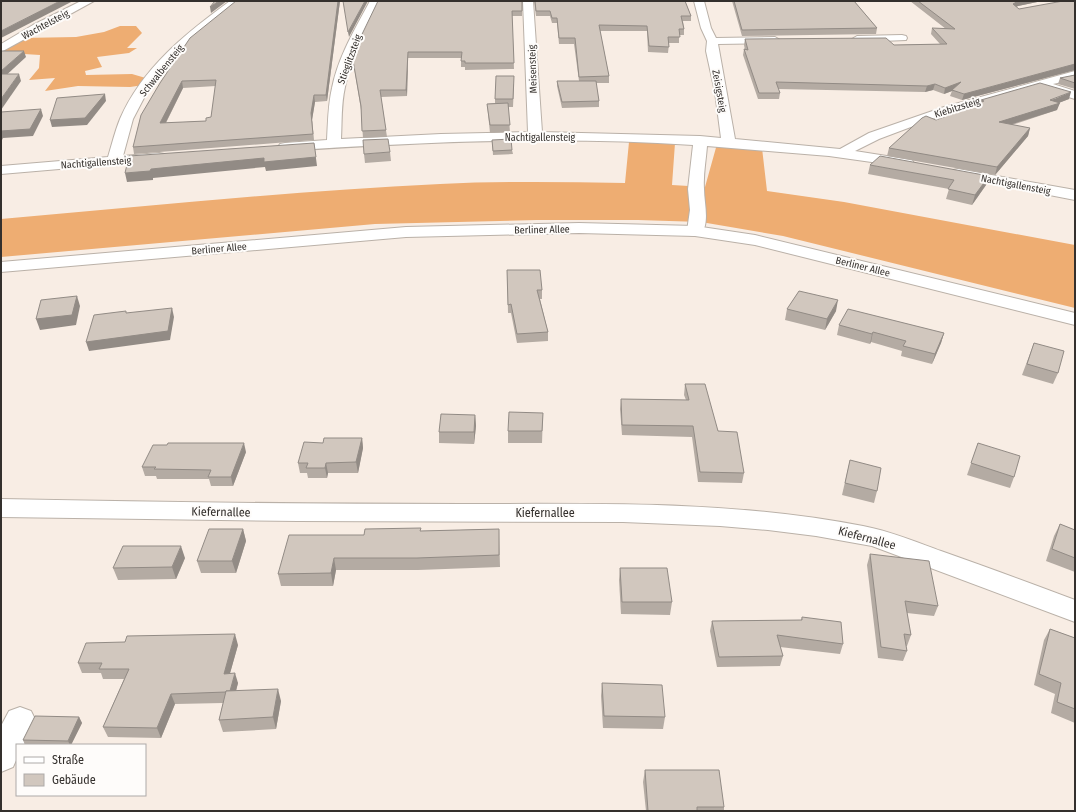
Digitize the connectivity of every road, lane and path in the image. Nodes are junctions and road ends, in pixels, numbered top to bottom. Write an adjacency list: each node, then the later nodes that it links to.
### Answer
1 (89, 1): 10 (street, Wachtelsteig)
2 (236, 1): 21 (street, Schwalbensteig)
3 (375, 1): 17 (street, Stieglitzsteig)
4 (528, 1): 14 (street, Meisensteig)
5 (699, 1): 9 (street, Zeisigsteig)
6 (902, 38): 8 (street)
7 (786, 40): 9 (street)
8 (849, 40)
9 (712, 41): 16 (street, Zeisigsteig)
10 (1, 49)
11 (1075, 75): 12 (street, Kiebitzsteig)
12 (1038, 84): 13 (street); 19 (street, Kiebitzsteig)
13 (1075, 95)
14 (535, 136): 15 (street, Nachtigallensteig); 17 (street, Nachtigallensteig)
15 (700, 140): 16 (street, Nachtigallensteig); 26 (street)
16 (728, 141): 19 (street, Nachtigallensteig)
17 (334, 144): 18 (street, Nachtigallensteig)
18 (271, 148)
19 (844, 154): 22 (street, Nachtigallensteig)
20 (169, 156): 21 (street, Nachtigallensteig)
21 (114, 161): 23 (street, Nachtigallensteig)
22 (923, 166)
23 (1, 170)
24 (946, 170): 25 (street, Nachtigallensteig)
25 (1075, 195)
26 (695, 231): 27 (street, Berliner Allee); 28 (street, Berliner Allee)
27 (1, 267)
28 (1075, 319)
29 (1, 508): 30 (street, Kiefernallee)
30 (1075, 611)
31 (20, 721): 32 (street)
32 (1, 757)

